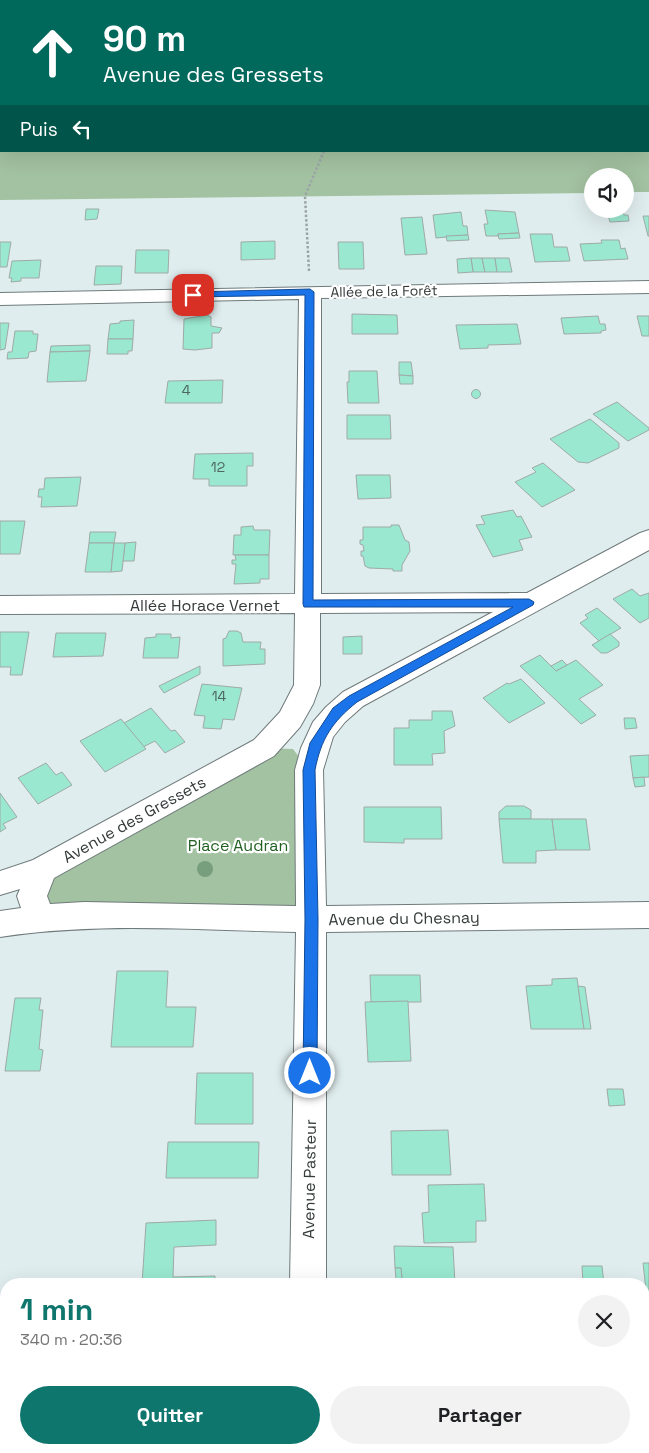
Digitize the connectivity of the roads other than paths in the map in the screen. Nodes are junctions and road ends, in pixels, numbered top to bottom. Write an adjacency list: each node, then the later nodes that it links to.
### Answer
1 (649, 287): 2 (street, Allée de la Forêt)
2 (310, 292): 3 (street, Allée de la Forêt); 6 (street)
3 (0, 300)
4 (649, 539): 5 (street)
5 (529, 602): 6 (street, Allée Horace Vernet); 12 (street, Avenue Pasteur)
6 (308, 604): 7 (street, Allée Horace Vernet); 8 (street, Avenue des Gressets)
7 (0, 605)
8 (42, 870): 9 (street, Avenue des Gressets); 11 (street)
9 (0, 883)
10 (649, 915): 12 (street, Avenue du Chesnay)
11 (39, 918): 12 (street, Avenue du Chesnay); 13 (street, Avenue du Chesnay)
12 (312, 919): 14 (street, Avenue Pasteur)
13 (0, 924)
14 (308, 1278)

